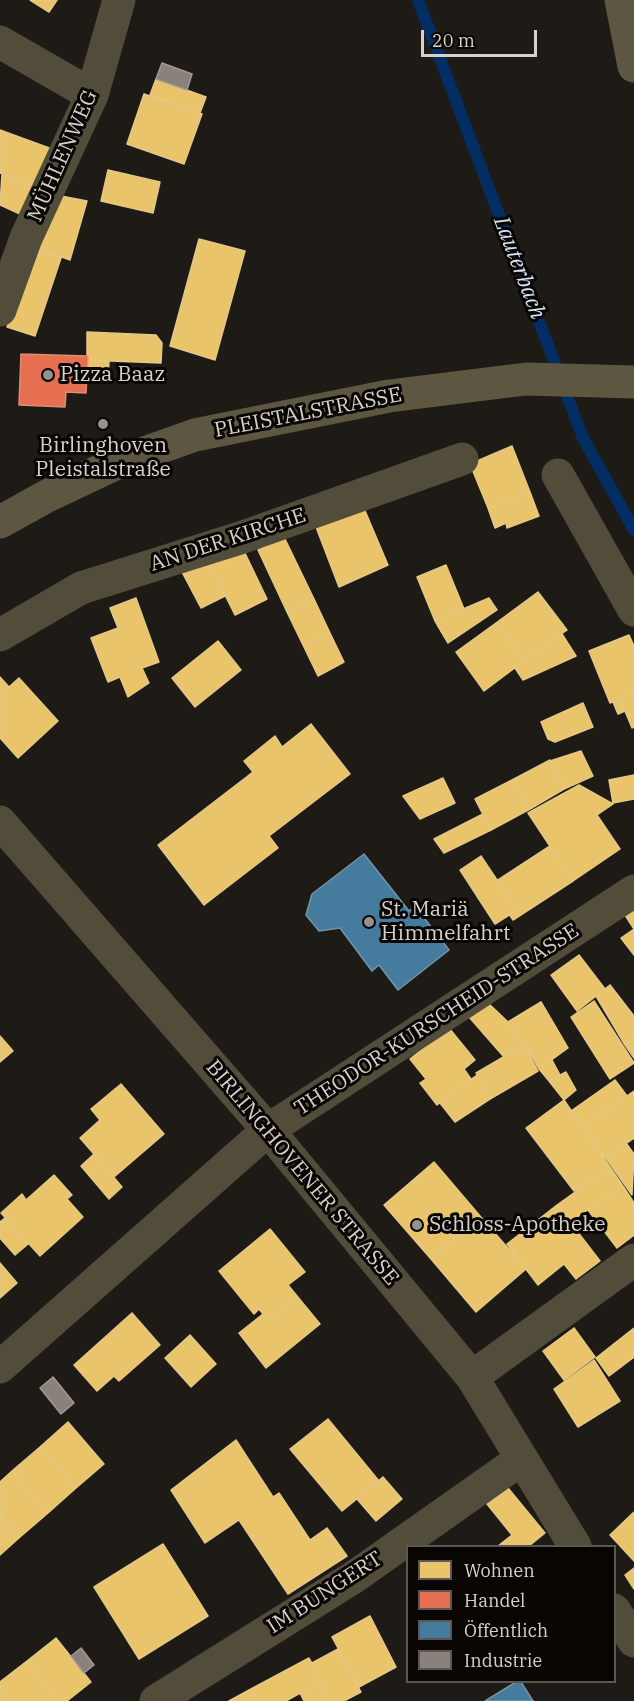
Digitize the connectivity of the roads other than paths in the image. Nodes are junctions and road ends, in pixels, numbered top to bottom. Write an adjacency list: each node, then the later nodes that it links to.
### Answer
1 (119, 0): 5 (street, MÜHLENWEG)
2 (621, 0): 4 (main road)
3 (0, 42): 5 (street)
4 (634, 66)
5 (92, 95): 6 (street, MÜHLENWEG)
6 (0, 310)
7 (634, 382): 10 (main road, PLEISTALSTRASSE)
8 (462, 459): 12 (street, AN DER KIRCHE)
9 (558, 475): 11 (street)
10 (0, 522)
11 (634, 610)
12 (0, 635)
13 (0, 822): 15 (street, BIRLINGHOVENER STRASSE)
14 (634, 891): 15 (street, THEODOR-KURSCHEID-STRASSE)
15 (268, 1130): 17 (street, THEODOR-KURSCHEID-STRASSE); 18 (street, BIRLINGHOVENER STRASSE)
16 (634, 1260): 18 (street)
17 (0, 1367)
18 (472, 1377): 19 (street, BIRLINGHOVENER STRASSE)
19 (520, 1460): 20 (street, BIRLINGHOVENER STRASSE); 23 (street, IM BUNGERT)
20 (574, 1545)
21 (616, 1612): 22 (street)
22 (634, 1641)
23 (156, 1701)

